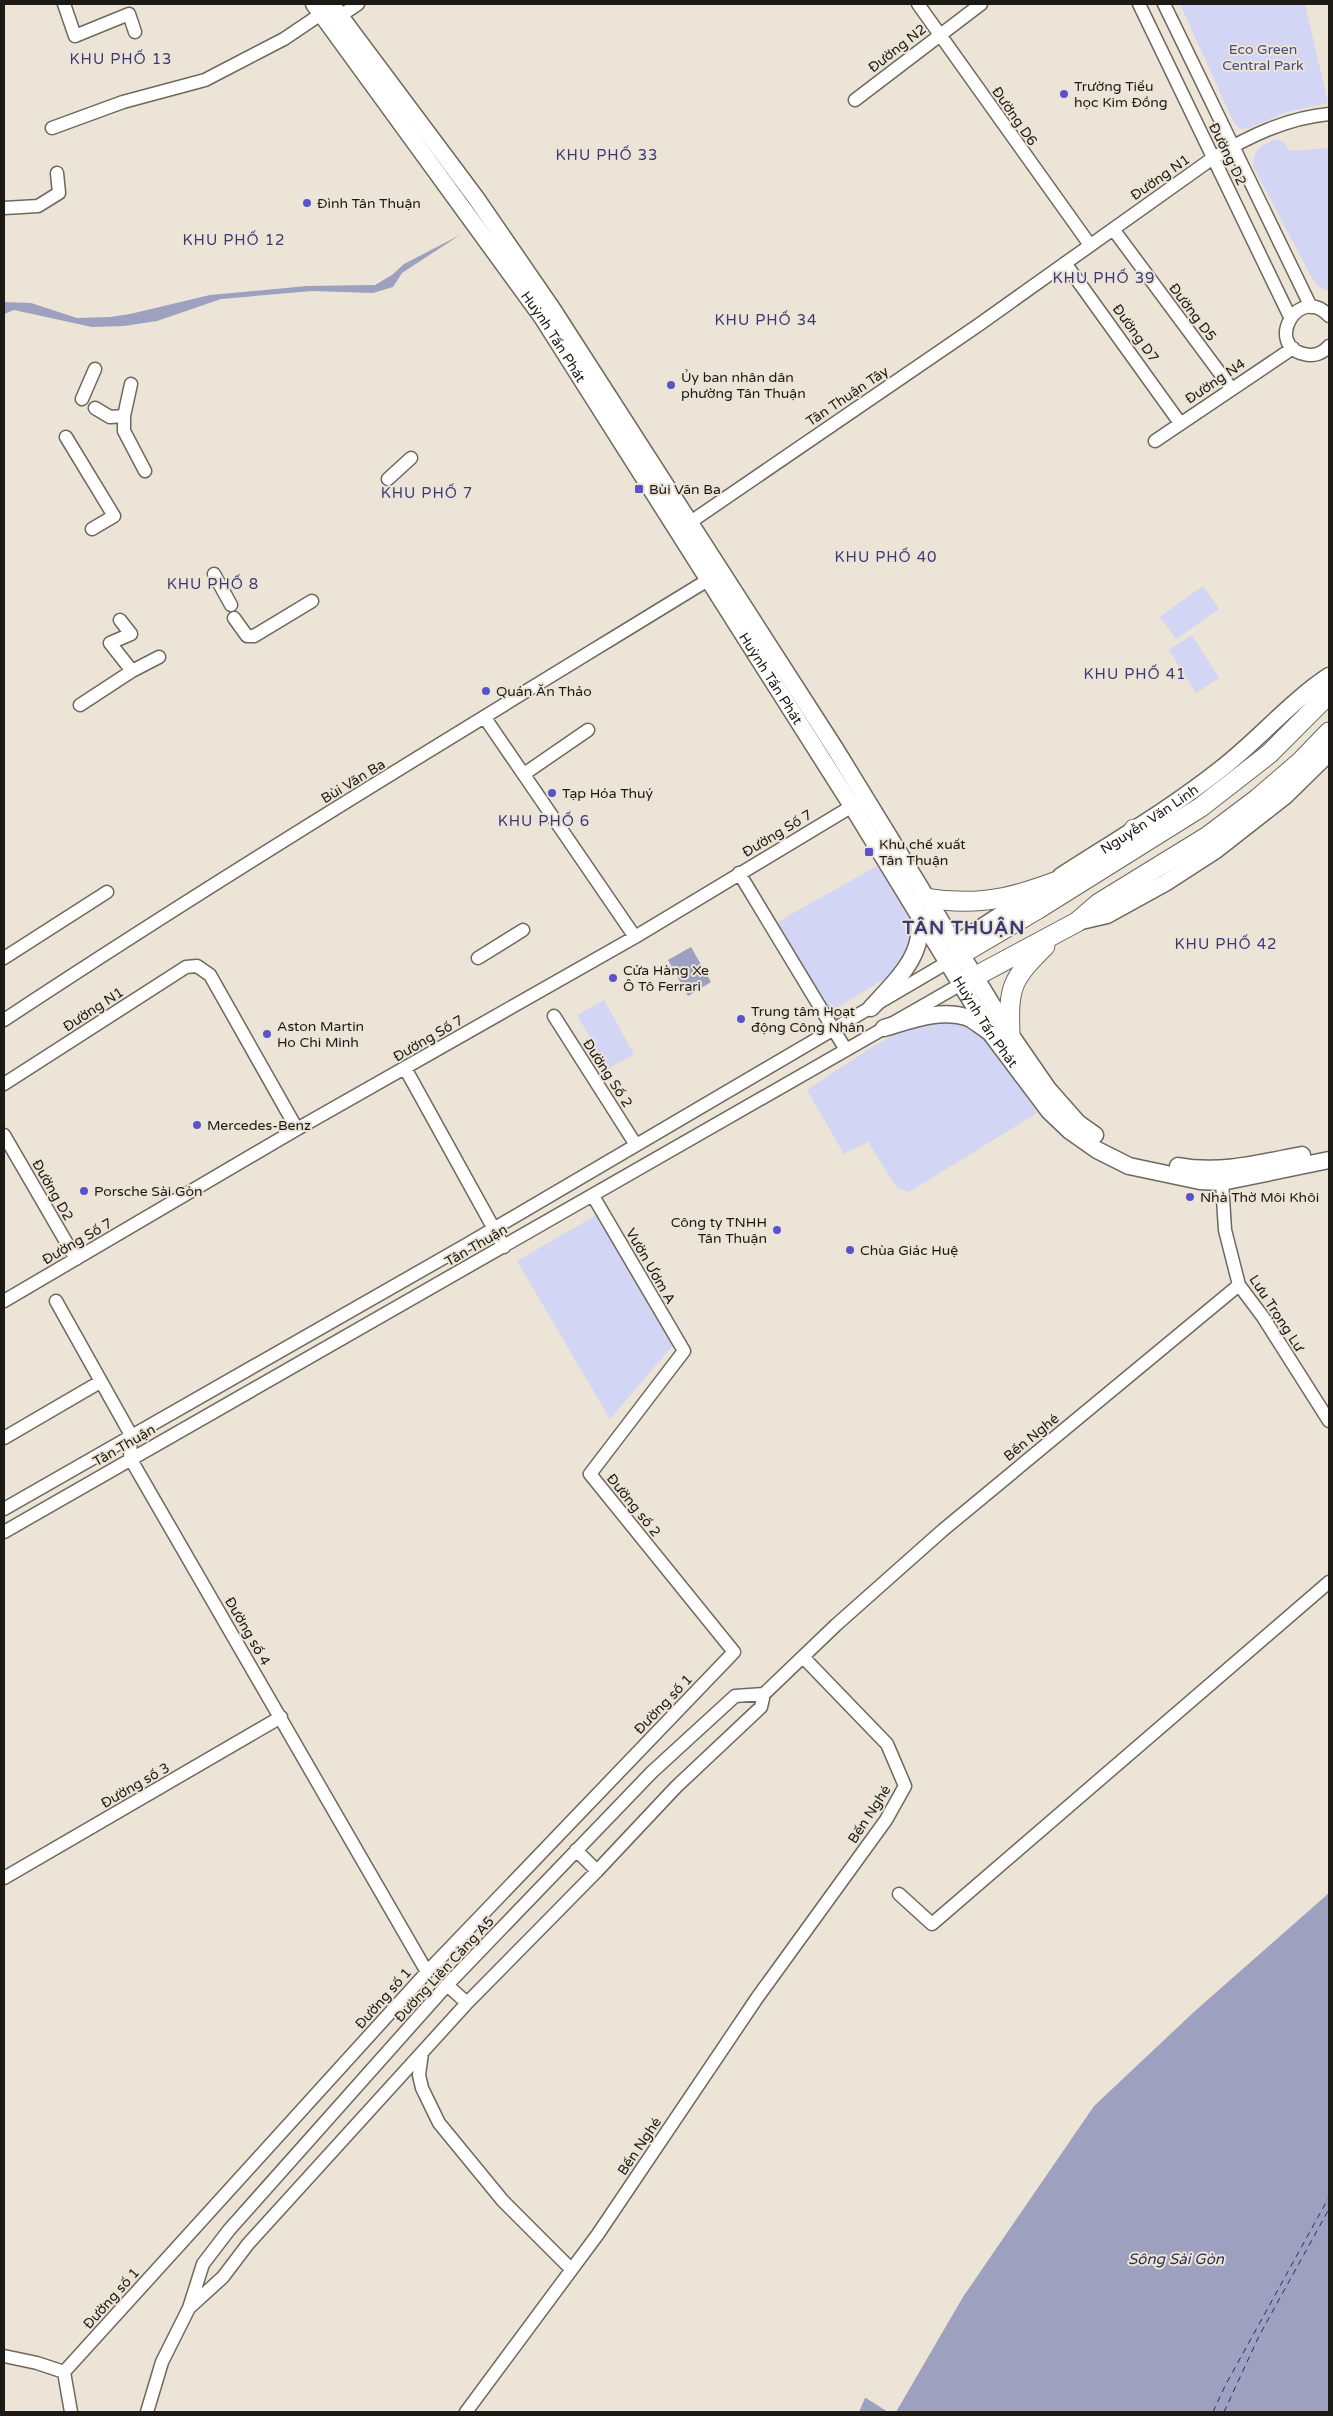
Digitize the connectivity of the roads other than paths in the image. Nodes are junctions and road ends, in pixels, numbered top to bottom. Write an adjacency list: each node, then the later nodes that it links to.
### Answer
1 (64, 4): 8 (street)
2 (358, 4): 7 (street)
3 (918, 4): 9 (street, Đường D6)
4 (981, 4): 9 (street, Đường N2)
5 (1139, 4): 14 (street, Đường D2)
6 (1164, 4): 13 (street, Đường D2)
7 (326, 9): 12 (street); 22 (main road, Huỳnh Tấn Phát)
8 (135, 32)
9 (939, 34): 10 (street, Đường N2); 18 (street, Đường D6)
10 (855, 100)
11 (1329, 114): 13 (street, Đường N1)
12 (52, 128)
13 (1232, 146): 14 (street, Đường N1); 21 (street, Đường D2)
14 (1213, 158): 17 (street, Đường N1); 24 (street, Đường D2)
15 (57, 173): 16 (street)
16 (4, 208)
17 (1113, 229): 18 (street, Đường N1); 29 (street, Đường D5)
18 (1090, 246): 19 (street, Đường N1)
19 (1065, 263): 20 (street, Đường N1); 33 (street, Đường D7)
20 (1023, 293): 39 (street, Tân Thuận Tây)
21 (1311, 307): 23 (street); 24 (street)
22 (548, 314): 39 (main road, Huỳnh Tấn Phát); 42 (main road, Huỳnh Tấn Phát)
23 (1329, 316)
24 (1290, 317): 26 (street)
25 (1329, 347): 26 (street)
26 (1293, 348): 29 (street, Đường N4)
27 (95, 369): 30 (street)
28 (131, 384): 32 (street)
29 (1231, 388): 33 (street, Đường N4)
30 (82, 399)
31 (95, 408): 32 (street)
32 (124, 416): 37 (street)
33 (1180, 423): 35 (street, Đường N4)
34 (66, 437): 40 (street)
35 (1155, 441)
36 (410, 458): 38 (street)
37 (145, 471)
38 (388, 479)
39 (689, 523): 42 (main road, Huỳnh Tấn Phát)
40 (92, 529)
41 (214, 574): 44 (street)
42 (714, 576): 53 (street, Bùi Văn Ba); 60 (main road, Huỳnh Tấn Phát)
43 (312, 601): 45 (street)
44 (231, 605)
45 (234, 618)
46 (120, 620): 48 (street)
47 (160, 657): 48 (street)
48 (132, 671): 52 (street)
49 (1329, 676): 61 (main road, Nguyễn Văn Linh)
50 (1329, 682): 51 (highway)
51 (1326, 698): 62 (highway, Nguyễn Văn Linh)
52 (80, 705)
53 (485, 718): 59 (street); 76 (street, Bùi Văn Ba)
54 (588, 730): 59 (street)
55 (1329, 732): 58 (highway)
56 (1329, 749): 58 (highway)
57 (1329, 753): 67 (main road)
58 (1308, 754): 67 (highway)
59 (524, 774): 70 (street)
60 (859, 802): 63 (street, Đường Số 7); 66 (main road, Huỳnh Tấn Phát)
61 (1134, 829): 62 (highway); 64 (main road, Nguyễn Văn Linh)
62 (1118, 858): 64 (highway); 71 (highway, Nguyễn Văn Linh)
63 (739, 873): 70 (street, Đường Số 7); 79 (street)
64 (1043, 887): 66 (highway); 71 (main road, Nguyễn Văn Linh)
65 (107, 892): 72 (street)
66 (922, 906): 71 (main road, Huỳnh Tấn Phát); 75 (main road)
67 (1077, 922): 69 (highway)
68 (523, 930): 73 (street)
69 (1059, 932): 74 (highway); 80 (highway)
70 (635, 937): 82 (street, Đường Số 7)
71 (955, 953): 74 (main road, Huỳnh Tấn Phát); 75 (street, Tân Thuận)
72 (4, 958)
73 (478, 958)
74 (969, 979): 78 (street, Tân Thuận); 80 (main road, Huỳnh Tấn Phát)
75 (871, 1008): 79 (street, Tân Thuận)
76 (5, 1016)
77 (554, 1016): 86 (street, Đường Số 2)
78 (884, 1028): 80 (main road); 81 (street, Tân Thuận)
79 (833, 1030): 81 (street); 86 (street, Tân Thuận)
80 (1001, 1034): 90 (main road, Huỳnh Tấn Phát)
81 (846, 1050): 92 (street, Tân Thuận)
82 (405, 1068): 84 (street, Đường Số 7); 94 (street)
83 (4, 1084): 84 (street, Đường N1)
84 (297, 1129): 96 (street, Đường Số 7)
85 (4, 1135): 96 (street, Đường D2)
86 (636, 1145): 91 (street, Tân Thuận)
87 (1329, 1150): 89 (main road, Huỳnh Tấn Phát)
88 (1329, 1160): 89 (main road, Huỳnh Tấn Phát)
89 (1261, 1169): 90 (main road, Huỳnh Tấn Phát)
90 (1222, 1176): 97 (street, Lưu Trọng Lư)
91 (566, 1187): 93 (street); 94 (street, Tân Thuận)
92 (593, 1196): 93 (street, Tân Thuận); 100 (street, Vườn Ươm A)
93 (576, 1205): 95 (street, Tân Thuận)
94 (493, 1229): 95 (street); 103 (street, Tân Thuận)
95 (504, 1247): 105 (street, Tân Thuận)
96 (76, 1260): 98 (street, Đường Số 7)
97 (1239, 1284): 102 (street, Lưu Trọng Lư); 110 (street, Bến Nghé)
98 (4, 1301)
99 (56, 1301): 101 (street)
100 (684, 1351): 109 (street, Đường số 2)
101 (100, 1382): 103 (street); 104 (street)
102 (1329, 1421)
103 (131, 1434): 105 (street); 106 (street, Tân Thuận)
104 (4, 1438)
105 (130, 1458): 107 (street, Tân Thuận); 112 (street, Đường số 4)
106 (4, 1509)
107 (4, 1532)
108 (1329, 1582): 116 (street)
109 (734, 1652): 117 (street, Đường số 1)
110 (803, 1657): 111 (street, Đường Liên Cảng A5); 121 (street, Bến Nghé)
111 (764, 1694): 113 (street, Đường Liên Cảng A5); 114 (street, Đường Liên Cảng A5)
112 (281, 1717): 115 (street, Đường số 3); 117 (street, Đường số 4)
113 (576, 1850): 114 (street); 118 (street, Đường Liên Cảng A5)
114 (598, 1871): 119 (street, Đường Liên Cảng A5)
115 (4, 1878)
116 (899, 1894)
117 (427, 1972): 124 (street, Đường số 1)
118 (447, 1986): 119 (street); 122 (street, Đường Liên Cảng A5)
119 (467, 2003): 120 (street, Đường Liên Cảng A5)
120 (422, 2053): 121 (street); 122 (street, Đường Liên Cảng A5)
121 (572, 2269): 127 (street, Bến Nghé)
122 (189, 2308): 126 (street, Đường Liên Cảng A5)
123 (4, 2356): 124 (street)
124 (64, 2372): 125 (street)
125 (71, 2412)
126 (146, 2412)
127 (466, 2412)

